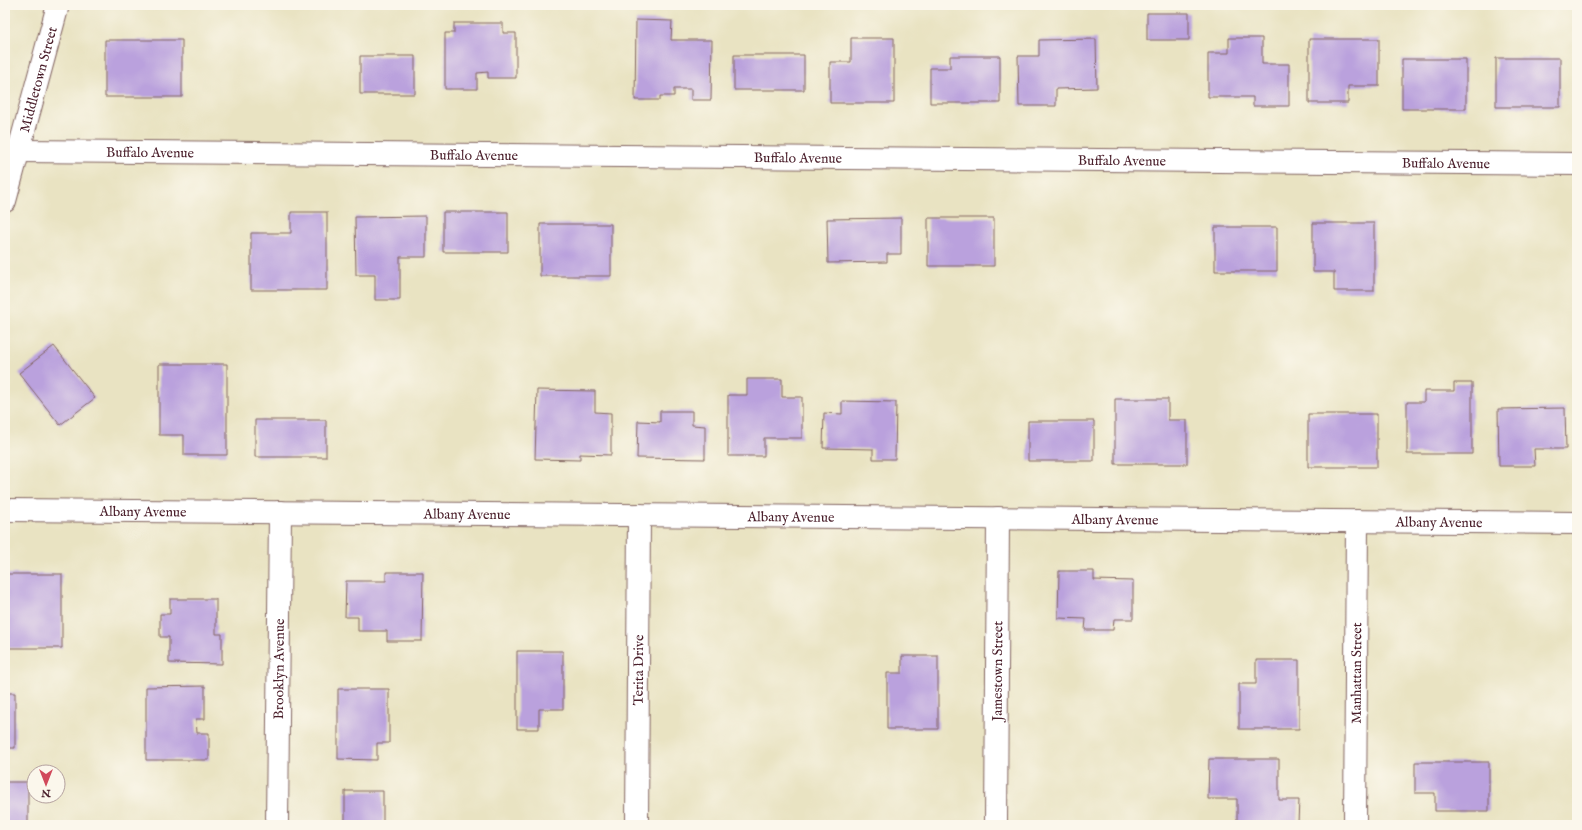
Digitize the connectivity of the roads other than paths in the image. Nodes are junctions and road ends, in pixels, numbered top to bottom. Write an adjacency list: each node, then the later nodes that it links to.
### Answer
1 (58, 5): 2 (street, Middletown Street)
2 (19, 151): 3 (street, Buffalo Avenue); 4 (street, Middletown Street)
3 (1577, 164)
4 (5, 201)
5 (5, 510): 6 (street, Albany Avenue)
6 (280, 512): 7 (street, Albany Avenue); 11 (street, Brooklyn Avenue)
7 (639, 515): 8 (street, Albany Avenue); 12 (street, Terita Drive)
8 (998, 518): 9 (street, Albany Avenue); 13 (street, Jamestown Street)
9 (1357, 521): 10 (street, Albany Avenue); 14 (street, Manhattan Street)
10 (1577, 523)
11 (277, 825)
12 (637, 825)
13 (996, 825)
14 (1355, 825)

